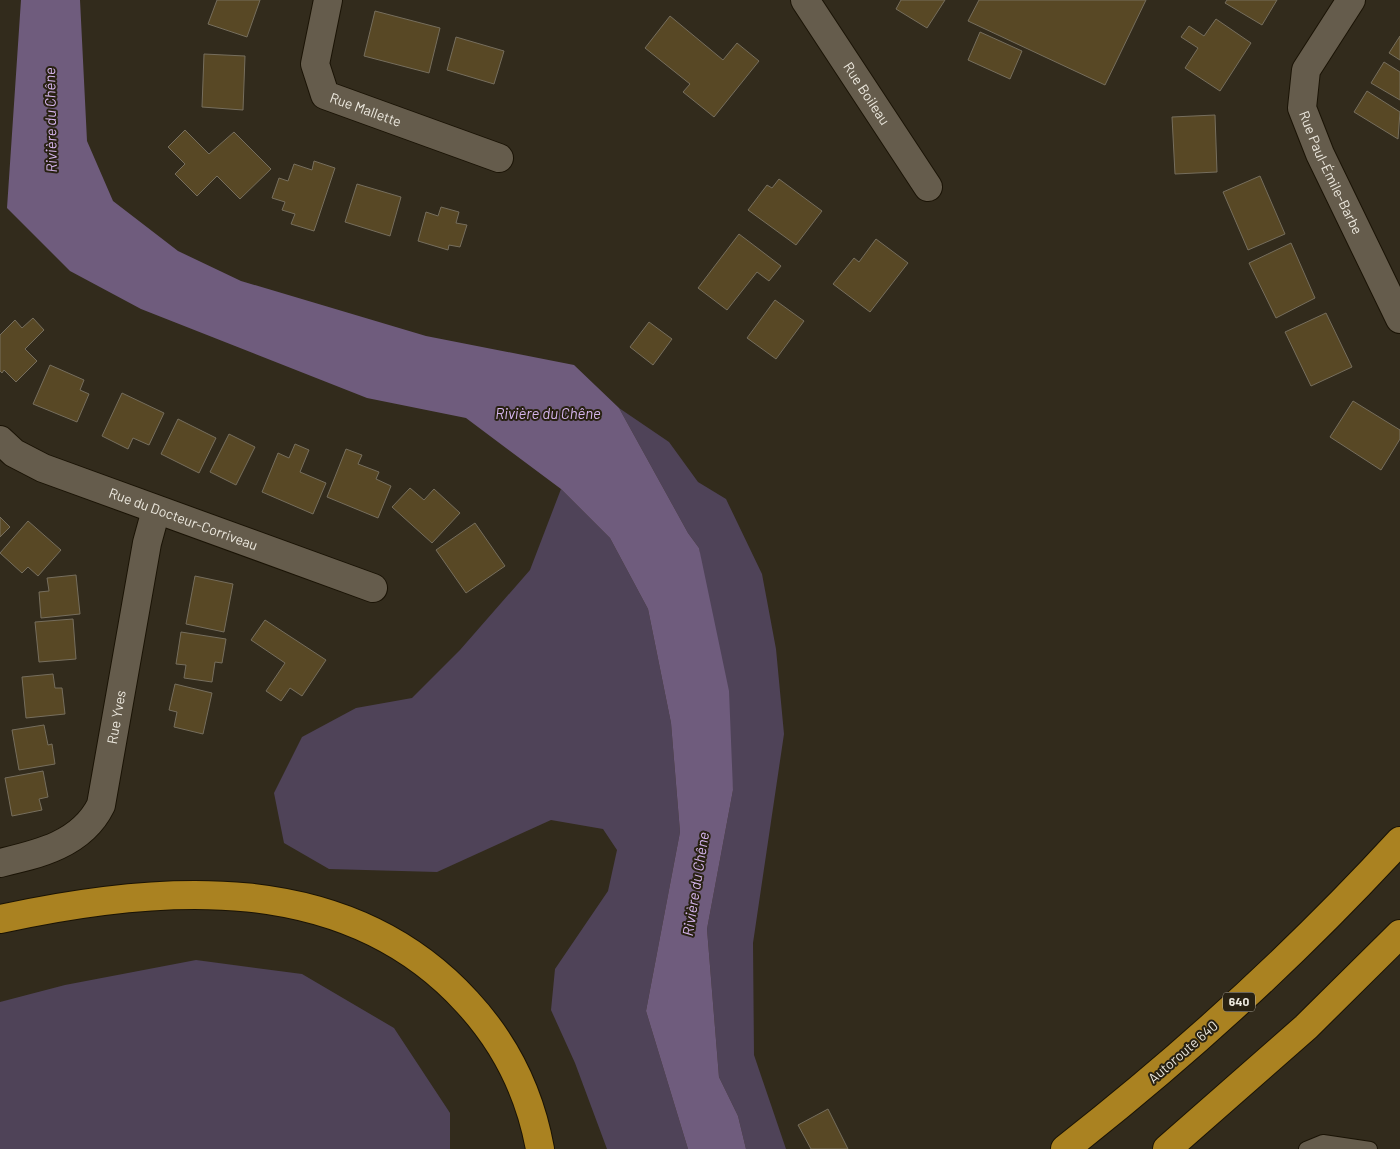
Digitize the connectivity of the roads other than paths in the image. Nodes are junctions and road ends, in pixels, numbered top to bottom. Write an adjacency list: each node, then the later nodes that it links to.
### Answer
1 (328, 0): 4 (street, Rue Mallette)
2 (805, 0): 5 (street, Rue Boileau)
3 (1352, 0): 6 (street, Rue Paul-Émile-Barbe)
4 (499, 158)
5 (928, 187)
6 (1400, 319)
7 (0, 440): 8 (street, Rue du Docteur-Corriveau)
8 (156, 510): 9 (street, Rue du Docteur-Corriveau); 11 (street, Rue Yves)
9 (372, 588)
10 (1400, 841): 15 (highway, Autoroute 640 / 640)
11 (0, 863)
12 (0, 919): 14 (highway)
13 (1400, 934): 16 (highway)
14 (540, 1149)
15 (1065, 1149)
16 (1167, 1149)
17 (1306, 1149): 18 (lane)
18 (1370, 1149)

